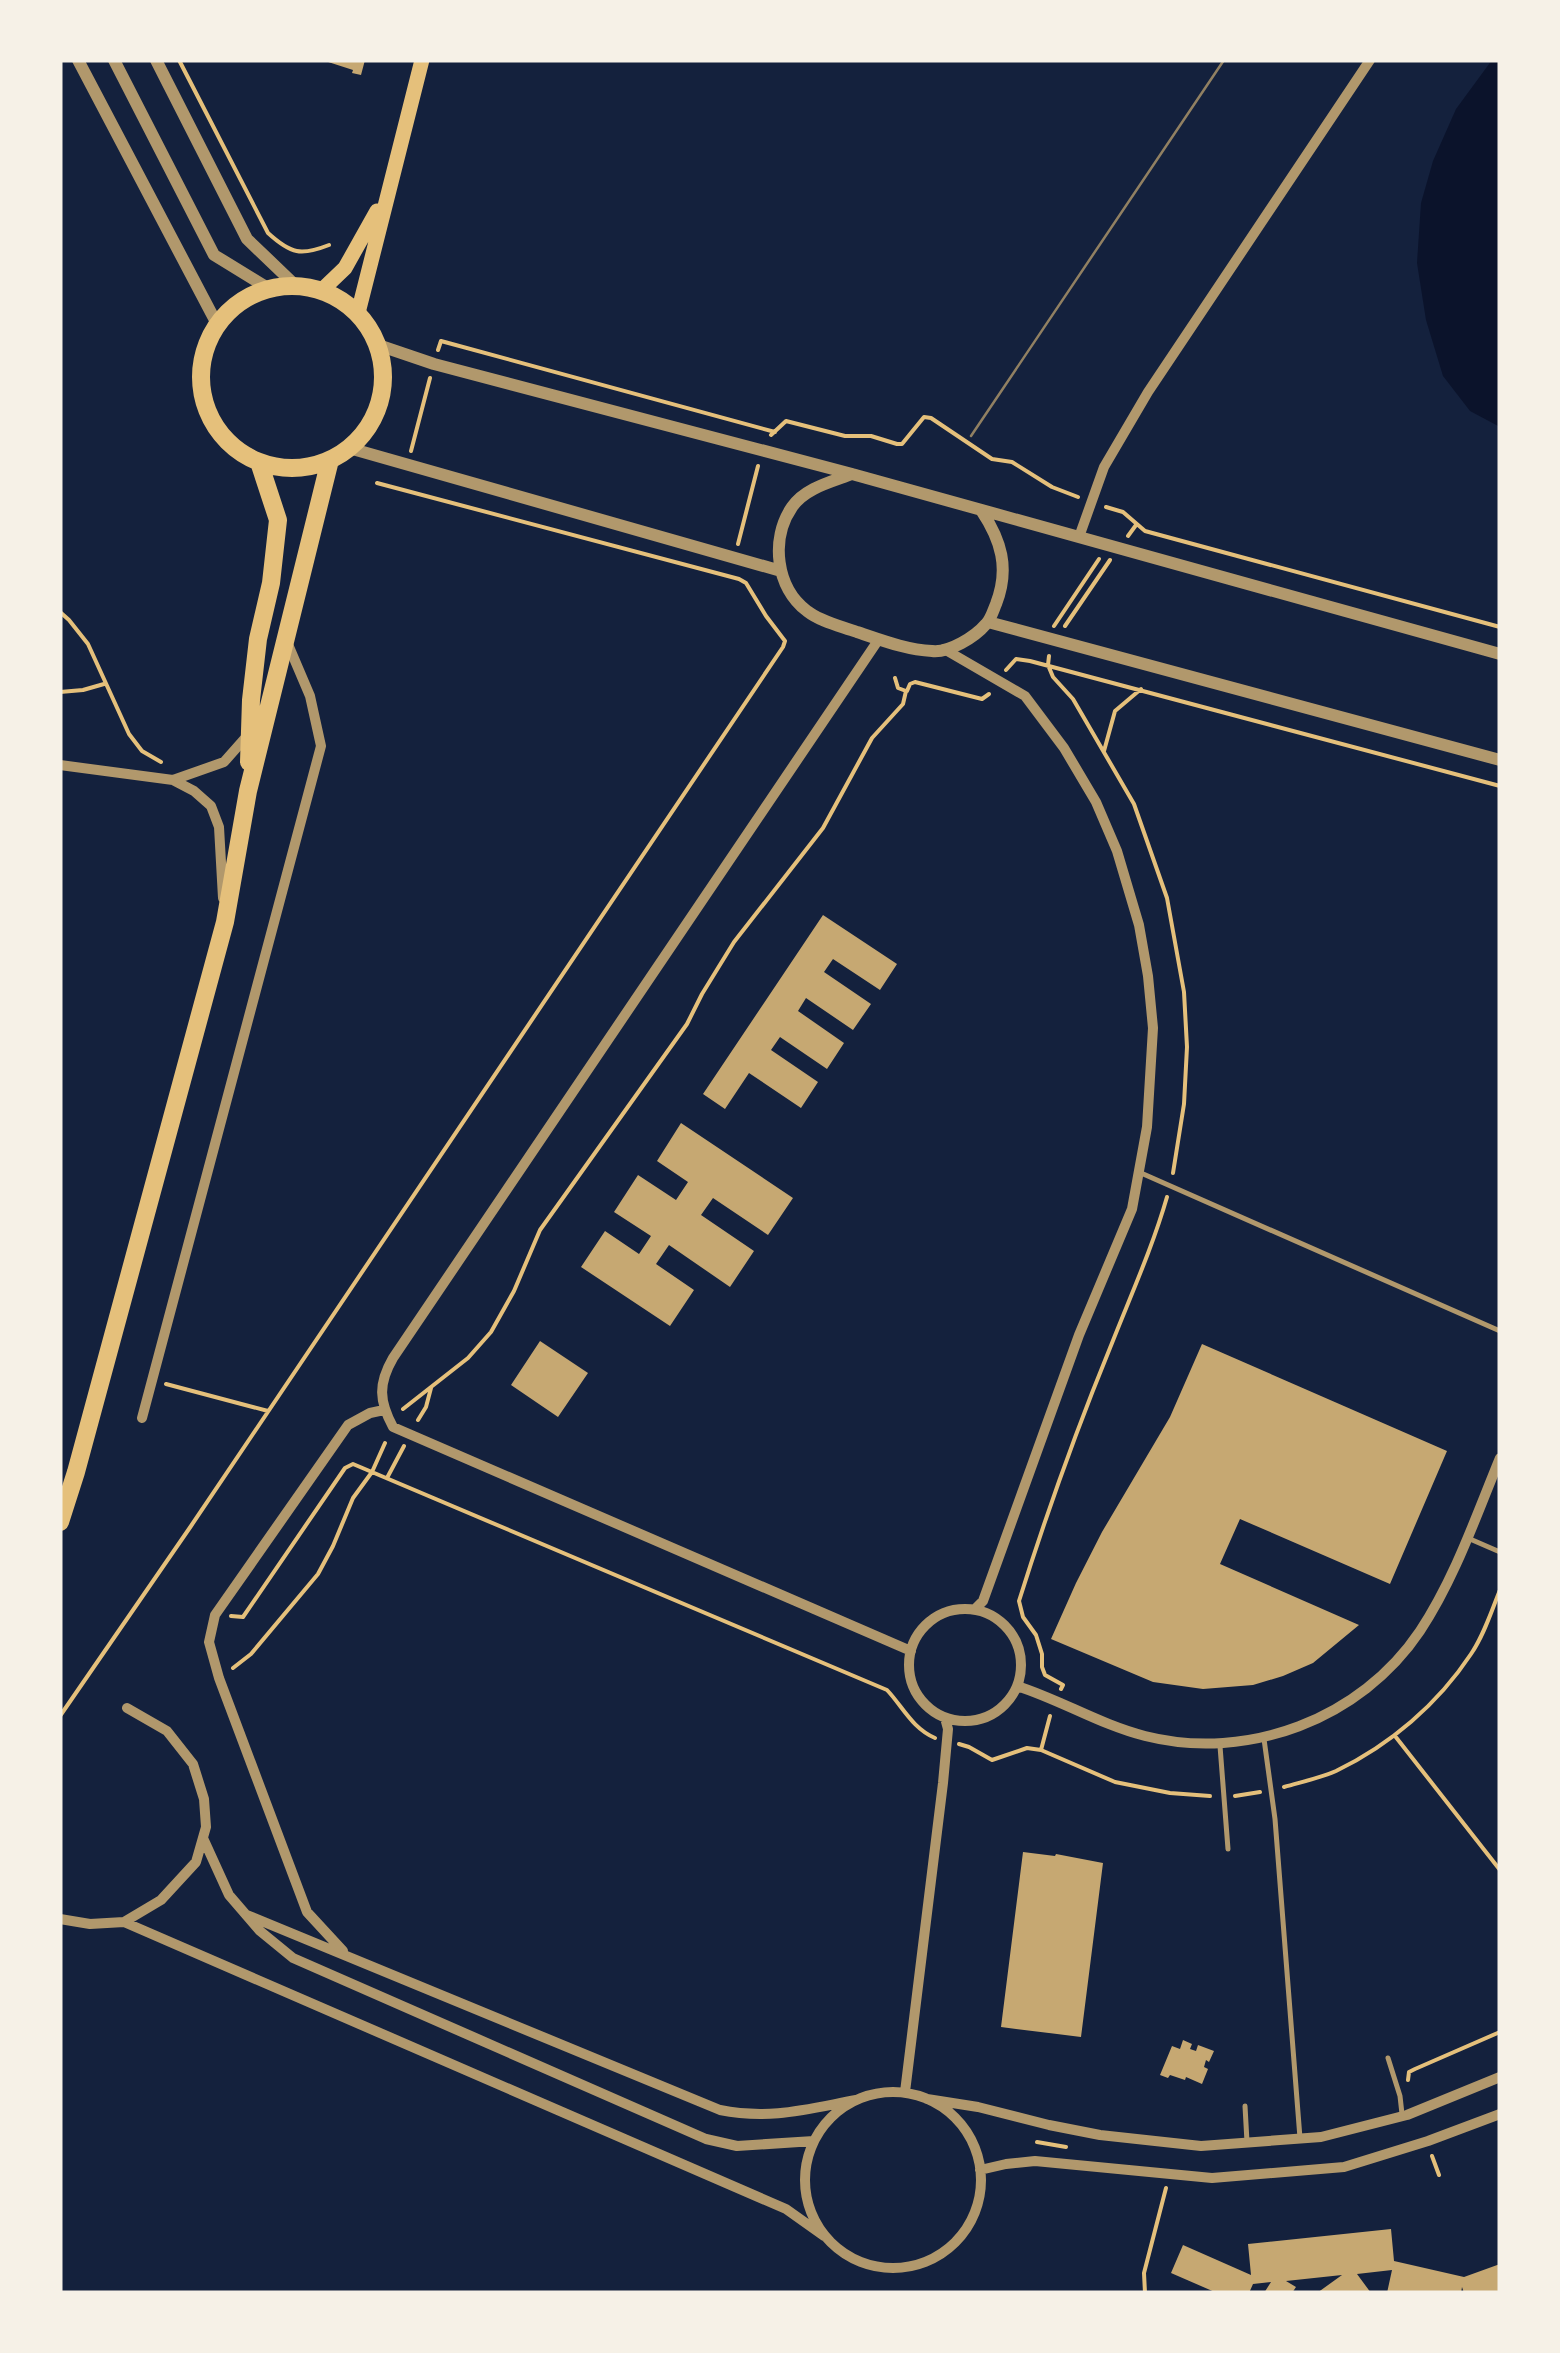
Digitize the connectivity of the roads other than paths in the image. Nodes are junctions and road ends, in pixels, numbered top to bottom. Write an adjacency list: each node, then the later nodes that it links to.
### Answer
1 (78, 60): 11 (street)
2 (114, 60): 8 (street)
3 (156, 60): 7 (street)
4 (422, 60): 6 (main road)
5 (1370, 60): 18 (street)
6 (386, 195): 9 (main road); 10 (main road)
7 (295, 285): 8 (main road); 9 (main road)
8 (268, 288): 11 (main road)
9 (322, 290): 10 (main road)
10 (358, 312): 12 (main road)
11 (217, 324): 15 (main road)
12 (378, 345): 13 (main road); 16 (street)
13 (349, 448): 14 (main road); 19 (street)
14 (330, 460): 15 (main road); 22 (main road)
15 (260, 462): 25 (main road)
16 (852, 474): 17 (street); 19 (street)
17 (981, 510): 18 (street); 20 (street)
18 (1079, 537): 24 (street)
19 (781, 571): 21 (street)
20 (988, 622): 23 (street); 26 (street)
21 (879, 639): 23 (street); 33 (street)
22 (287, 642): 29 (main road); 34 (street)
23 (944, 649): 31 (street)
24 (1500, 654)
25 (249, 734): 28 (street); 29 (main road)
26 (1500, 760)
27 (60, 765): 28 (street)
28 (173, 780): 30 (street)
29 (248, 790): 30 (main road)
30 (224, 922): 36 (main road)
31 (1139, 1172): 32 (lane); 41 (street)
32 (1500, 1331)
33 (384, 1410): 42 (street); 53 (street)
34 (142, 1418)
35 (1500, 1458): 39 (street)
36 (76, 1472): 37 (street); 38 (main road)
37 (60, 1487)
38 (60, 1522)
39 (1467, 1537): 40 (lane); 46 (street)
40 (1500, 1552)
41 (974, 1609): 42 (street); 43 (street)
42 (910, 1651): 45 (street)
43 (1018, 1686): 45 (street); 47 (street)
44 (127, 1708): 48 (street)
45 (945, 1718): 56 (street)
46 (1264, 1739): 47 (street); 62 (lane)
47 (1220, 1742): 49 (lane)
48 (203, 1838): 50 (street); 52 (street)
49 (1228, 1849)
50 (246, 1915): 53 (street); 63 (street)
51 (60, 1919): 52 (street)
52 (124, 1922): 66 (street)
53 (346, 1955): 58 (street)
54 (1388, 2058): 61 (lane)
55 (1500, 2077): 61 (street)
56 (905, 2092): 57 (street); 58 (street)
57 (926, 2099): 64 (street); 65 (street)
58 (856, 2100): 63 (street)
59 (1245, 2106): 64 (lane)
60 (1500, 2114): 65 (street)
61 (1402, 2116): 62 (street)
62 (1300, 2138): 64 (street)
63 (814, 2140): 66 (street)
64 (1247, 2142)
65 (980, 2170): 66 (street)
66 (824, 2236)

